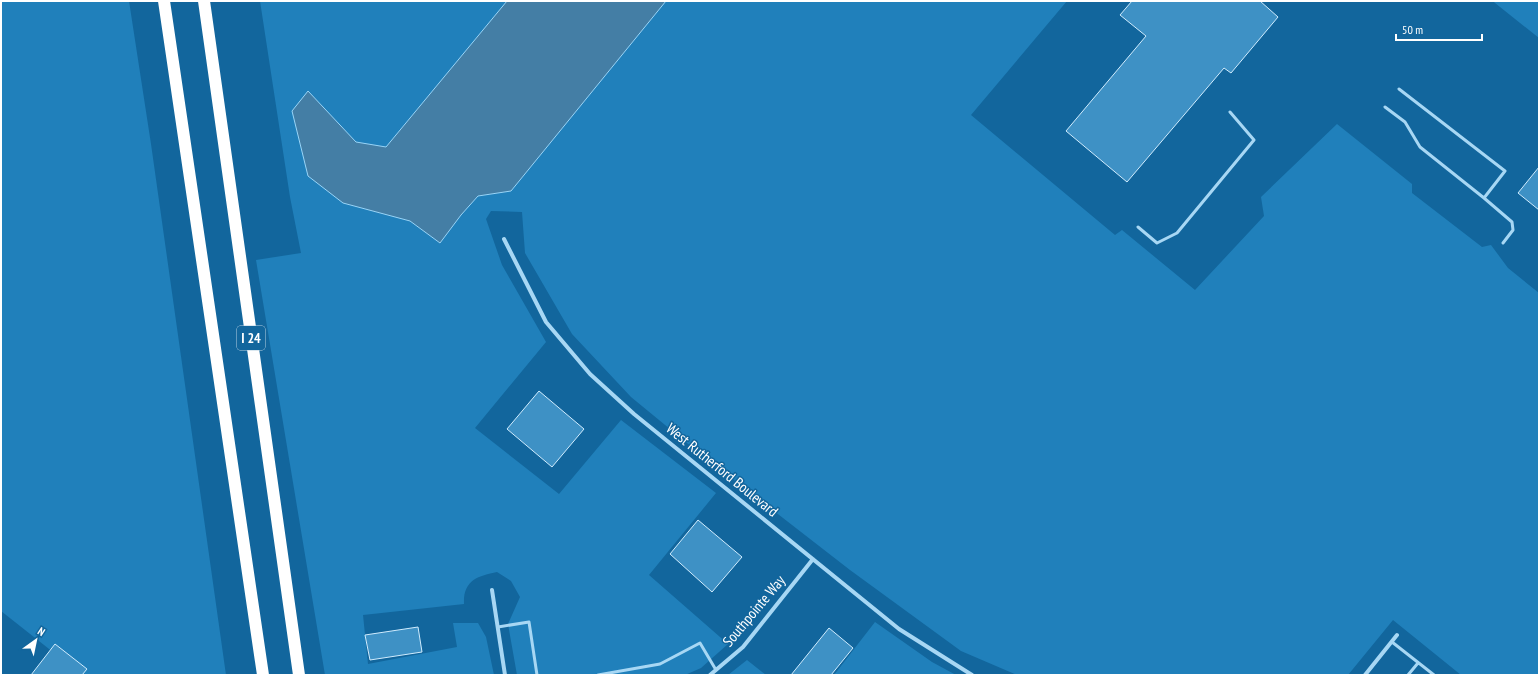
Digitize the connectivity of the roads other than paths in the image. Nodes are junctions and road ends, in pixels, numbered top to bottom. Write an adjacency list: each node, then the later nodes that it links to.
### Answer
1 (164, 1): 17 (highway, I 24)
2 (204, 1): 18 (highway, I 24)
3 (1399, 89): 6 (lane)
4 (1385, 107): 6 (lane)
5 (1230, 112): 7 (lane)
6 (1484, 198): 9 (lane)
7 (1138, 227)
8 (504, 239): 10 (street, West Rutherford Boulevard)
9 (1503, 243)
10 (813, 559): 16 (street, Southpointe Way); 23 (street, West Rutherford Boulevard)
11 (492, 590): 12 (street)
12 (498, 627): 19 (street); 20 (lane)
13 (1397, 635): 14 (street)
14 (1392, 642): 15 (lane); 24 (street)
15 (1418, 663): 25 (lane); 26 (lane)
16 (716, 670): 21 (lane); 22 (street, Southpointe Way)
17 (263, 675)
18 (299, 675)
19 (506, 675)
20 (537, 675)
21 (598, 675)
22 (710, 675)
23 (972, 675)
24 (1365, 675)
25 (1408, 675)
26 (1434, 675)

